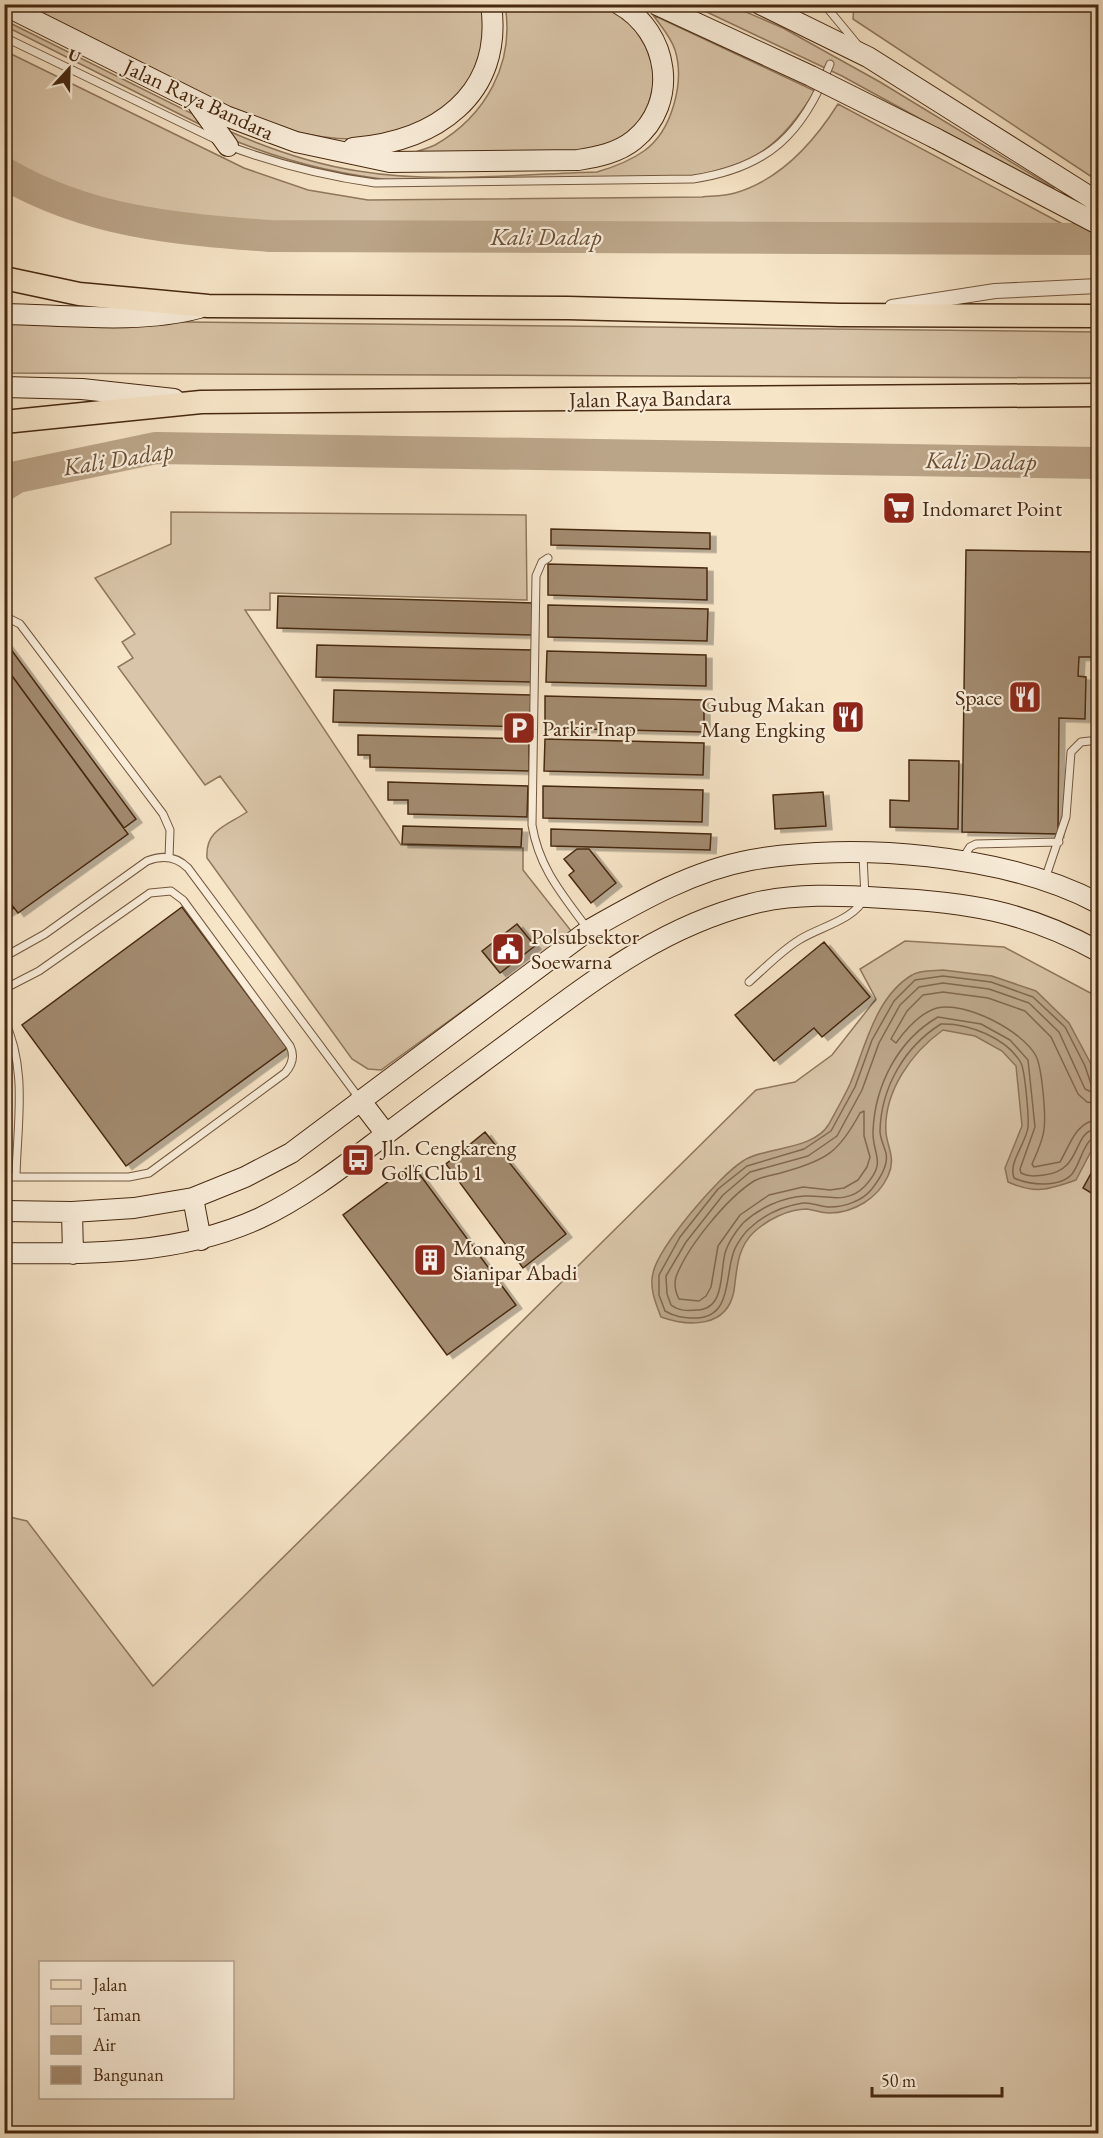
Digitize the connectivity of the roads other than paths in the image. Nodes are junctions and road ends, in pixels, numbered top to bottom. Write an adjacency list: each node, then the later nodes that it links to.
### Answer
1 (491, 4): 12 (street)
2 (619, 4): 12 (street, Jalan Raya Bandara)
3 (655, 4): 14 (street, bridge)
4 (760, 4): 8 (street)
5 (824, 4): 8 (lane)
6 (4, 5): 10 (street, Jalan Raya Bandara)
7 (4, 37): 11 (lane)
8 (868, 57): 13 (street)
9 (830, 64): 11 (lane)
10 (196, 101): 11 (street); 12 (street, Jalan Raya Bandara)
11 (228, 146)
12 (330, 150)
13 (1098, 202)
14 (1098, 224)
15 (4, 278): 17 (main road)
16 (1098, 286): 19 (street)
17 (208, 306): 18 (street); 19 (main road)
18 (4, 314)
19 (840, 315): 20 (main road)
20 (1098, 316)
21 (4, 387): 23 (street, Jalan Raya Bandara)
22 (1098, 395): 23 (main road, Jalan Raya Bandara)
23 (201, 402): 24 (main road, Jalan Raya Bandara)
24 (4, 422)
25 (548, 558): 35 (lane)
26 (4, 616): 30 (lane)
27 (1098, 740): 28 (lane)
28 (1059, 842): 31 (lane); 32 (lane)
29 (863, 854): 31 (street); 33 (lane); 35 (street)
30 (169, 858): 37 (lane); 41 (lane)
31 (962, 861): 32 (street)
32 (1045, 879): 34 (street)
33 (864, 897): 36 (street); 38 (lane); 42 (street)
34 (1098, 903)
35 (589, 930): 41 (street)
36 (1098, 951)
37 (5, 956)
38 (749, 982)
39 (4, 989): 44 (lane)
40 (4, 1020): 44 (lane)
41 (360, 1100): 42 (street); 45 (street)
42 (386, 1134): 48 (street)
43 (4, 1177): 44 (lane)
44 (16, 1177)
45 (193, 1198): 47 (street); 48 (street)
46 (4, 1211): 47 (street)
47 (72, 1212): 50 (street)
48 (201, 1240): 50 (street)
49 (4, 1253): 50 (street)
50 (73, 1254)

